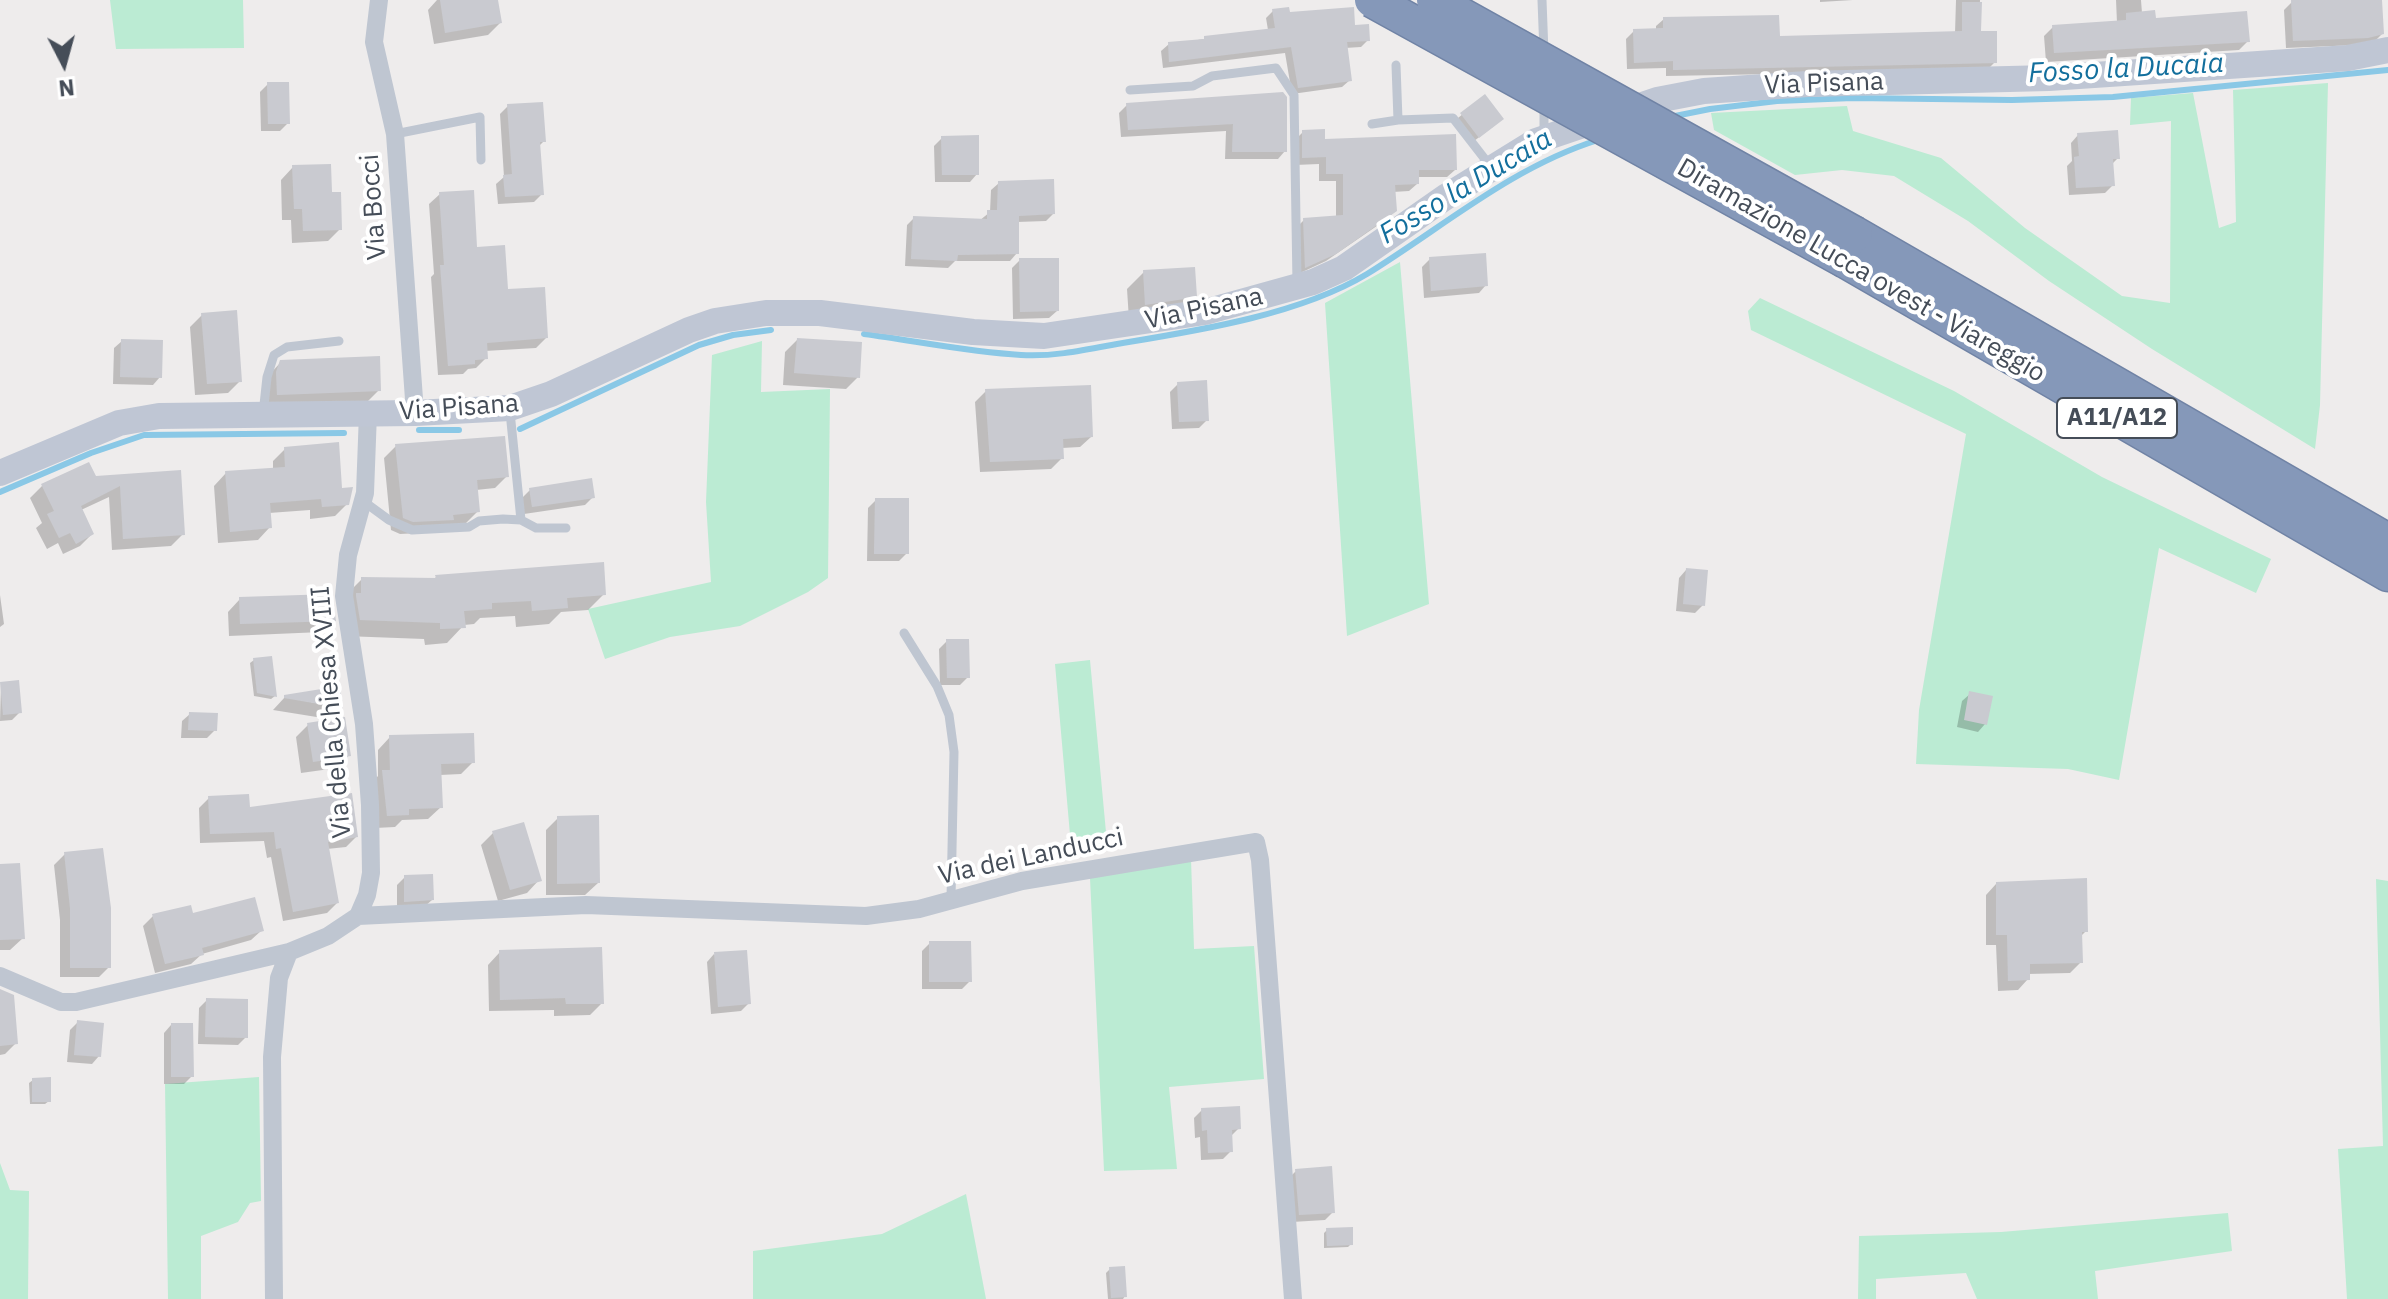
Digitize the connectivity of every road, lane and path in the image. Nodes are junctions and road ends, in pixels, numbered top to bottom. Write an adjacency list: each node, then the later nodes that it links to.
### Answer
1 (379, 0): 10 (street, Via Bocci)
2 (1372, 0): 14 (highway, Diramazione Lucca ovest - Viareggio / A11/A12, bridge)
3 (1434, 0): 14 (highway, Diramazione Lucca ovest - Viareggio / A11/A12, bridge)
4 (1542, 0): 11 (lane)
5 (2388, 50): 11 (main road, Via Pisana)
6 (1396, 65): 8 (lane)
7 (1130, 90): 15 (lane)
8 (1398, 120): 9 (lane); 13 (lane)
9 (1372, 124)
10 (395, 134): 12 (lane); 19 (street, Via Bocci)
11 (1544, 137): 13 (main road, Via Pisana)
12 (481, 160)
13 (1491, 167): 15 (main road, Via Pisana)
14 (1850, 248): 25 (highway, Diramazione Lucca ovest - Viareggio / A11/A12); 26 (highway, Diramazione Lucca ovest - Viareggio / A11/A12)
15 (1297, 287): 17 (main road, Via Pisana)
16 (339, 341): 20 (lane)
17 (510, 408): 19 (main road, Via Pisana); 23 (lane)
18 (368, 413): 19 (main road, Via Pisana); 20 (main road, Via Pisana); 22 (street, Via della Chiesa XVIII)
19 (415, 413)
20 (263, 414): 21 (main road, Via Pisana)
21 (0, 473)
22 (363, 501): 23 (lane); 29 (street, Via della Chiesa XVIII)
23 (521, 520): 24 (lane)
24 (566, 528)
25 (2388, 541)
26 (2388, 574)
27 (904, 633): 28 (lane)
28 (951, 898): 29 (street, Via dei Landucci); 33 (street, Via dei Landucci)
29 (358, 916): 30 (street)
30 (289, 952): 31 (street); 32 (street)
31 (0, 976)
32 (274, 1299)
33 (1293, 1299)

